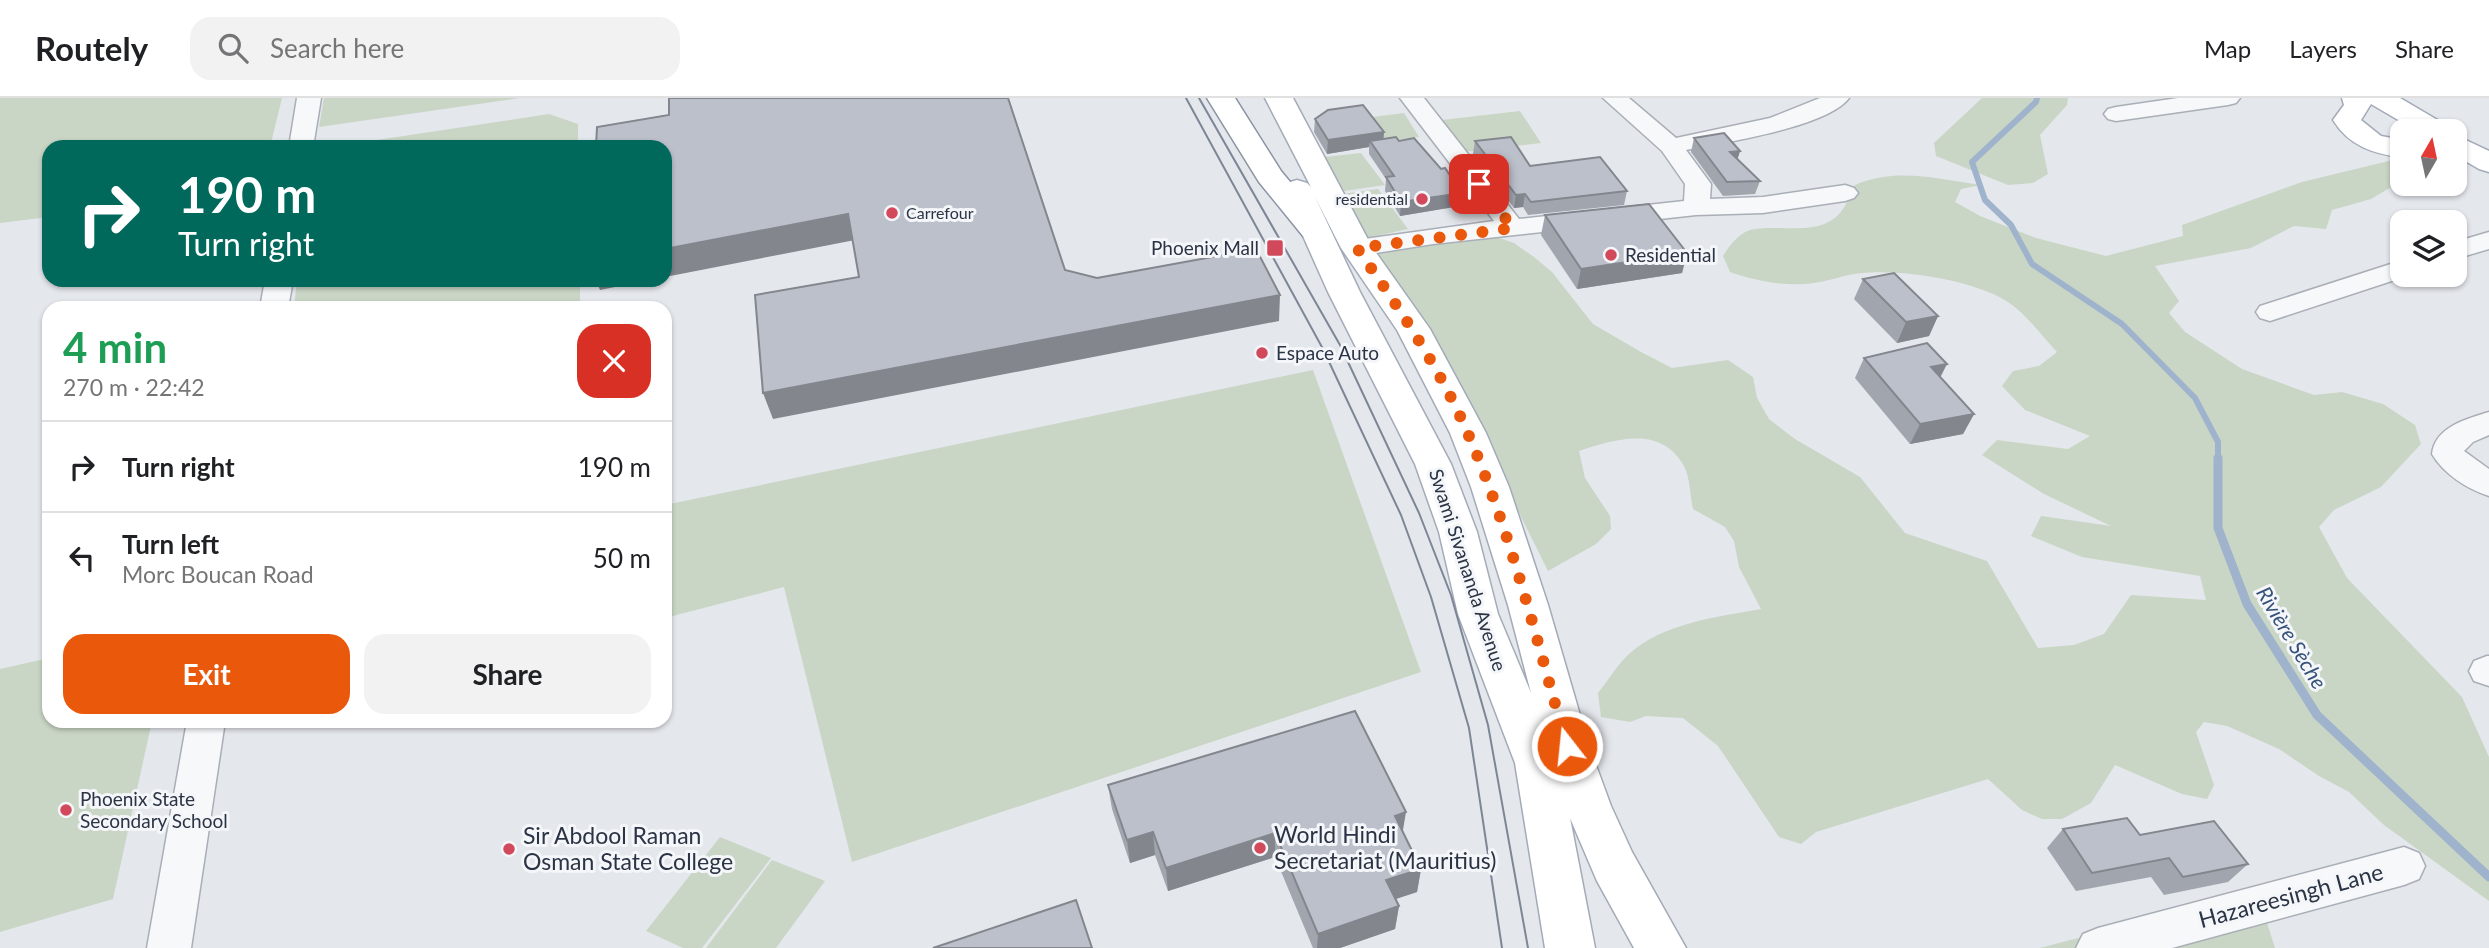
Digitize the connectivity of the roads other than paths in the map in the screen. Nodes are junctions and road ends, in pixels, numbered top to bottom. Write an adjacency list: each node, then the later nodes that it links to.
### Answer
1 (309, 98): 13 (street)
2 (1221, 98): 22 (main road)
3 (1255, 98): 22 (main road, Swami Sivananda Avenue)
4 (1279, 98): 25 (main road)
5 (1412, 98): 21 (street)
6 (1615, 98): 14 (street)
7 (1837, 98): 14 (street)
8 (2228, 98): 11 (street)
9 (2356, 98): 15 (main road)
10 (2380, 98): 12 (main road)
11 (2116, 114)
12 (2415, 119)
13 (302, 140)
14 (1671, 146): 20 (street)
15 (2390, 147)
16 (2468, 151): 18 (main road)
17 (2468, 157): 18 (main road)
18 (2489, 163)
19 (1845, 192): 20 (street)
20 (1696, 207): 21 (street)
21 (1513, 228): 25 (street)
22 (1314, 229): 33 (main road, Swami Sivananda Avenue)
23 (2489, 240): 24 (street)
24 (2467, 247)
25 (1357, 248): 34 (main road)
26 (2390, 272): 27 (street)
27 (2270, 312)
28 (2489, 423): 29 (street)
29 (2489, 484)
30 (205, 728): 32 (street)
31 (2404, 866): 35 (street, Hazareesingh Lane)
32 (169, 948)
33 (1570, 948)
34 (1661, 948)
35 (2098, 948)

